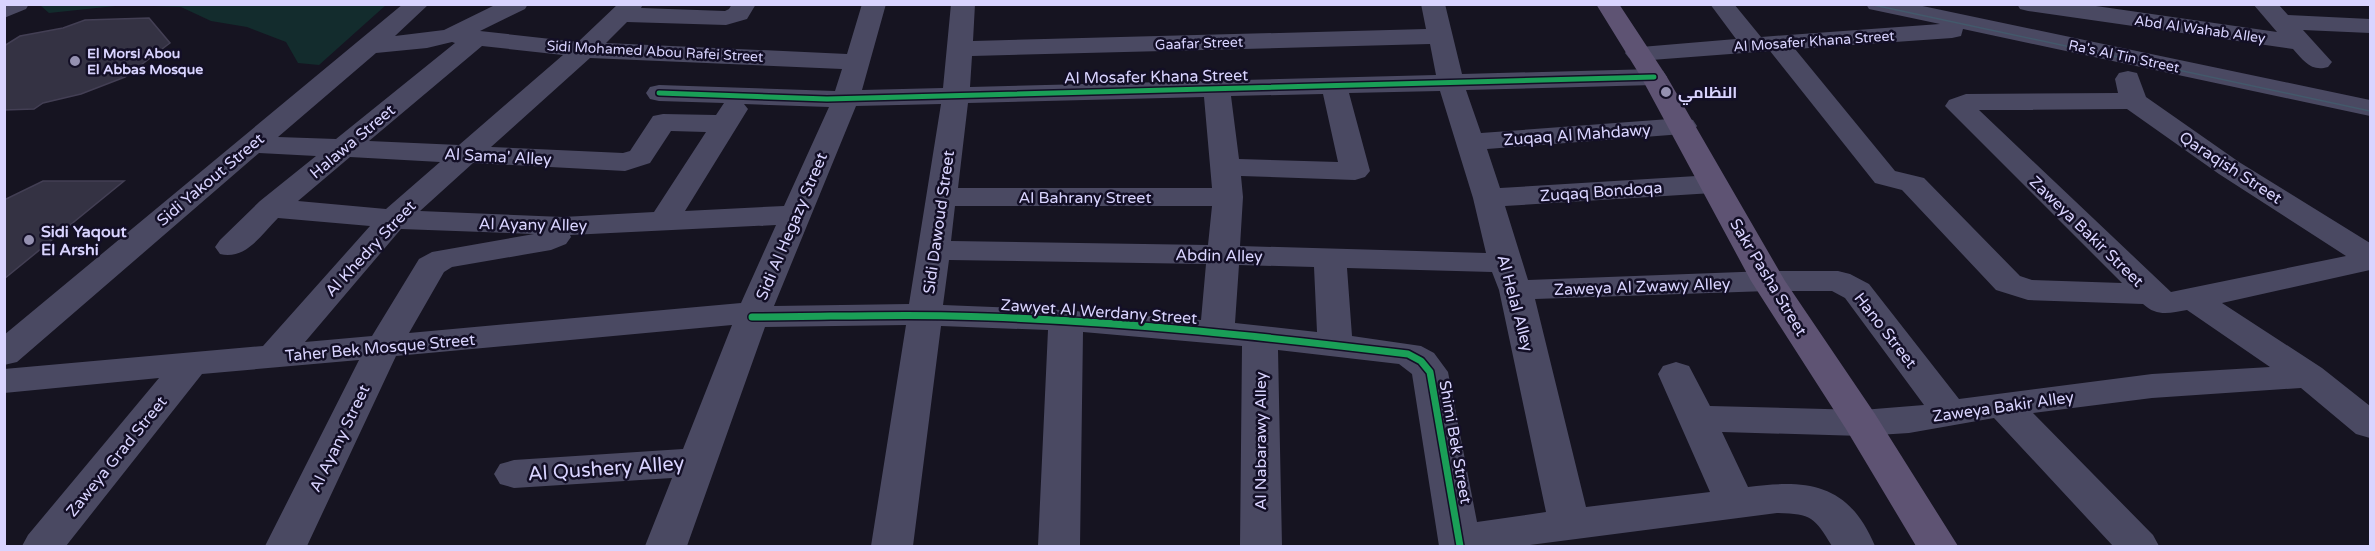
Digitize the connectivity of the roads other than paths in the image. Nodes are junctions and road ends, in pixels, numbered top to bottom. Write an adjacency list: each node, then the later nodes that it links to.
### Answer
1 (18, 4): 13 (street)
2 (418, 4): 23 (street, Sidi Yakout Street)
3 (518, 4): 18 (street)
4 (874, 4): 28 (street, Sidi Al Hegazy Street)
5 (963, 4): 24 (street, Sidi Dawoud Street)
6 (1433, 4): 19 (street, Al Helal Alley)
7 (1607, 4): 30 (main road, Sakr Pasha Street)
8 (1721, 4): 22 (street)
9 (1877, 4): 14 (street, Ra's Al Tin Street)
10 (2028, 4): 20 (street, Abd Al Wahab Alley)
11 (742, 9): 12 (street)
12 (626, 10): 25 (street, Al Khedry Street)
13 (4, 11)
14 (1969, 13): 17 (street, Ra's Al Tin Street)
15 (2272, 13): 16 (street); 20 (street, Abd Al Wahab Alley)
16 (2370, 26)
17 (1989, 27): 22 (street, Al Mosafer Khana Street); 27 (street, Ra's Al Tin Street)
18 (464, 36): 23 (street); 25 (street, Sidi Mohamed Abou Rafei Street); 45 (street, Halawa Street)
19 (1440, 36): 21 (street, Gaafar Street); 31 (street, Al Helal Alley)
20 (2301, 43): 29 (street, Abd Al Wahab Alley)
21 (1158, 44): 24 (street, Gaafar Street); 34 (street)
22 (1766, 44): 30 (street, Al Mosafer Khana Street); 64 (street)
23 (367, 46): 44 (street, Sidi Yakout Street)
24 (958, 49): 36 (street, Sidi Dawoud Street)
25 (582, 50): 26 (street, Sidi Mohamed Abou Rafei Street); 46 (street, Al Khedry Street)
26 (765, 57): 28 (street, Sidi Mohamed Abou Rafei Street); 37 (street)
27 (2134, 58): 39 (street); 40 (street, Ra's Al Tin Street)
28 (858, 62): 38 (street, Sidi Al Hegazy Street)
29 (2319, 62)
30 (1646, 65): 31 (street, Al Mosafer Khana Street); 42 (main road, Sakr Pasha Street)
31 (1451, 83): 32 (street, Al Mosafer Khana Street); 43 (street, Al Helal Alley)
32 (1334, 86): 33 (street, Al Mosafer Khana Street); 47 (street)
33 (1217, 89): 34 (street, Al Mosafer Khana Street); 47 (street)
34 (1158, 90): 36 (street, Al Mosafer Khana Street)
35 (659, 93): 37 (street, Al Mosafer Khana Street)
36 (956, 94): 38 (street, Al Mosafer Khana Street); 49 (street, Sidi Dawoud Street)
37 (742, 95): 38 (street, Al Mosafer Khana Street); 41 (street)
38 (846, 98): 53 (street, Sidi Al Hegazy Street)
39 (2133, 101): 61 (street, Qaraqish Street); 64 (street, Zaweya Bakir Street)
40 (2370, 108)
41 (724, 124): 46 (street, Al Sama' Alley); 55 (street)
42 (1683, 126): 43 (street, Zuqaq Al Mahdawy); 48 (main road, Sakr Pasha Street)
43 (1471, 142): 51 (street, Al Helal Alley)
44 (252, 144): 45 (street, Al Sama' Alley); 73 (street, Sidi Yakout Street)
45 (341, 149): 46 (street, Al Sama' Alley); 52 (street, Halawa Street)
46 (465, 154): 54 (street, Al Khedry Street)
47 (1225, 167): 50 (street)
48 (1713, 184): 51 (street, Zuqaq Bondoqa); 63 (main road, Sakr Pasha Street)
49 (941, 197): 50 (street, Al Bahrany Street); 58 (street, Sidi Dawoud Street)
50 (1228, 197): 59 (street)
51 (1488, 198): 62 (street, Al Helal Alley)
52 (271, 208): 54 (street, Al Ayany Alley); 57 (street, Halawa Street)
53 (795, 215): 55 (street, Al Ayany Alley); 66 (street, Sidi Al Hegazy Street)
54 (393, 219): 56 (street, Al Ayany Alley); 74 (street, Al Khedry Street)
55 (663, 222): 56 (street, Al Ayany Alley)
56 (563, 226): 72 (street, Al Ayany Street)
57 (231, 247)
58 (934, 250): 59 (street, Abdin Alley); 67 (street, Sidi Dawoud Street)
59 (1225, 255): 60 (street, Abdin Alley); 69 (street)
60 (1330, 258): 62 (street, Abdin Alley); 71 (street)
61 (2370, 258): 65 (street, Zaweya Bakir Street)
62 (1510, 276): 63 (street, Zaweya Al Zwawy Alley); 87 (street, Al Helal Alley)
63 (1768, 281): 80 (street, Hano Street); 82 (main road, Sakr Pasha Street)
64 (2151, 294): 65 (street, Zaweya Bakir Street)
65 (2193, 299): 78 (street)
66 (754, 315): 67 (street, Zawyet Al Werdany Street); 72 (street, Taher Bek Mosque Street); 84 (street, Sidi Al Hegazy Street)
67 (925, 315): 68 (street, Zawyet Al Werdany Street); 92 (street, Sidi Dawoud Street)
68 (1066, 321): 69 (street, Zawyet Al Werdany Street); 93 (street)
69 (1217, 332): 70 (street, Zawyet Al Werdany Street)
70 (1260, 336): 71 (street, Zawyet Al Werdany Street); 94 (street, Al Nabarawy Alley)
71 (1335, 345): 95 (street, Shimi Bek Street)
72 (383, 347): 74 (street, Taher Bek Mosque Street); 90 (street, Al Ayany Street)
73 (4, 354)
74 (272, 358): 75 (street, Taher Bek Mosque Street)
75 (190, 365): 77 (street, Taher Bek Mosque Street); 89 (street, Zaweya Grad Street)
76 (1676, 374): 81 (street)
77 (4, 381)
78 (2339, 390): 79 (street, Zaweya Bakir Alley); 83 (street)
79 (2002, 404): 80 (street, Zaweya Bakir Alley); 99 (street)
80 (1950, 412): 82 (street, Zaweya Bakir Alley)
81 (1696, 418): 82 (street, Zaweya Bakir Alley); 86 (street)
82 (1862, 423): 98 (main road, Sakr Pasha Street)
83 (2370, 425)
84 (698, 462): 85 (street, Al Qushery Alley); 91 (street, Sidi Al Hegazy Street)
85 (514, 474)
86 (1736, 504): 88 (street); 97 (street)
87 (1570, 526): 88 (street); 96 (street)
88 (1628, 533)
89 (43, 546)
90 (286, 546)
91 (666, 546)
92 (892, 546)
93 (1059, 546)
94 (1261, 546)
95 (1460, 546)
96 (1469, 546)
97 (1854, 546)
98 (1937, 546)
99 (2138, 546)

